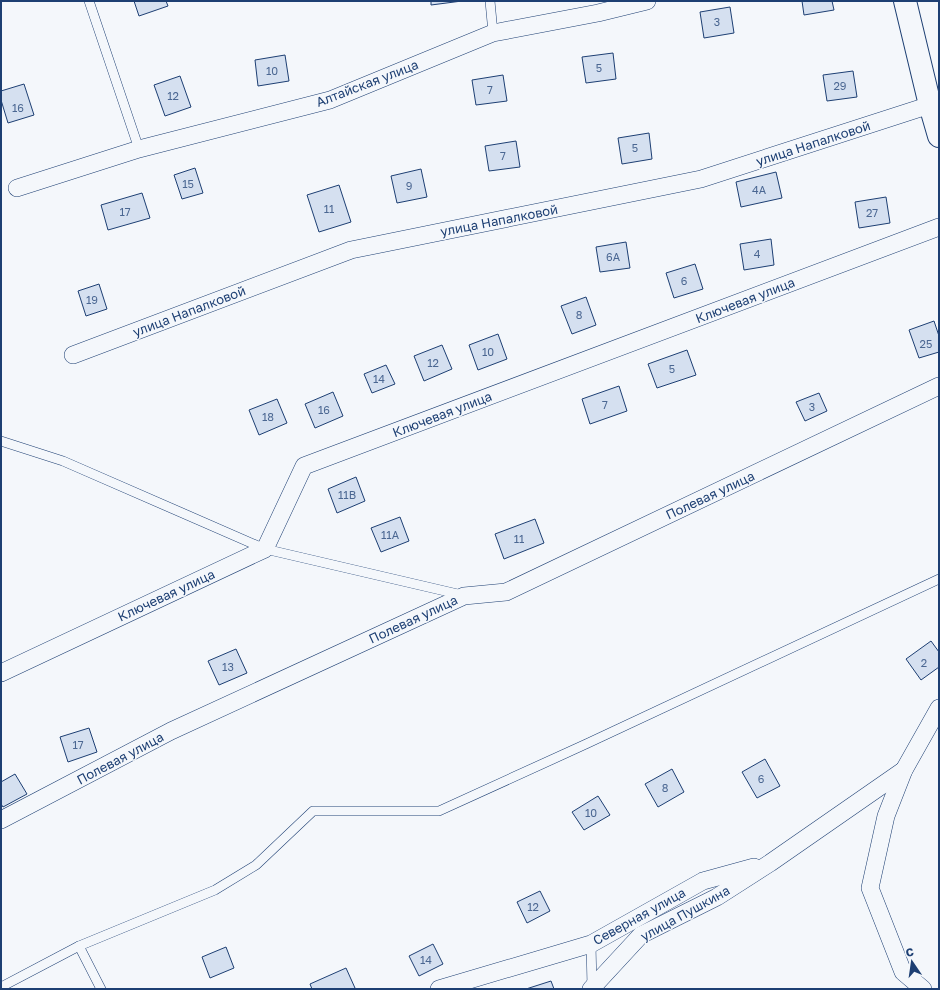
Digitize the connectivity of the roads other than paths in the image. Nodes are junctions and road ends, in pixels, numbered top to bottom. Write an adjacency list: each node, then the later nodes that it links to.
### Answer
1 (89, 1): 8 (lane)
2 (490, 1): 5 (lane)
3 (647, 1): 5 (street, Алтайская улица)
4 (905, 1): 6 (street)
5 (494, 33): 8 (street, Алтайская улица)
6 (930, 105): 7 (street); 11 (street, улица Напалковой)
7 (939, 136)
8 (140, 149): 9 (street, Алтайская улица)
9 (17, 188)
10 (939, 227): 14 (street, Ключевая улица)
11 (73, 355)
12 (939, 386): 16 (street, Полевая улица)
13 (1, 441): 14 (lane)
14 (265, 549): 16 (lane); 17 (street, Ключевая улица)
15 (939, 579): 23 (lane)
16 (464, 596): 20 (street, Полевая улица)
17 (1, 673)
18 (939, 708): 19 (street)
19 (904, 770): 21 (street, улица Пушкина); 28 (street)
20 (1, 820)
21 (770, 863): 22 (street, Северная улица); 25 (street, улица Пушкина)
22 (591, 944): 25 (lane); 27 (street, Северная улица)
23 (79, 946): 24 (lane); 26 (lane)
24 (1, 987)
25 (591, 988)
26 (101, 989)
27 (439, 989)
28 (922, 989)

